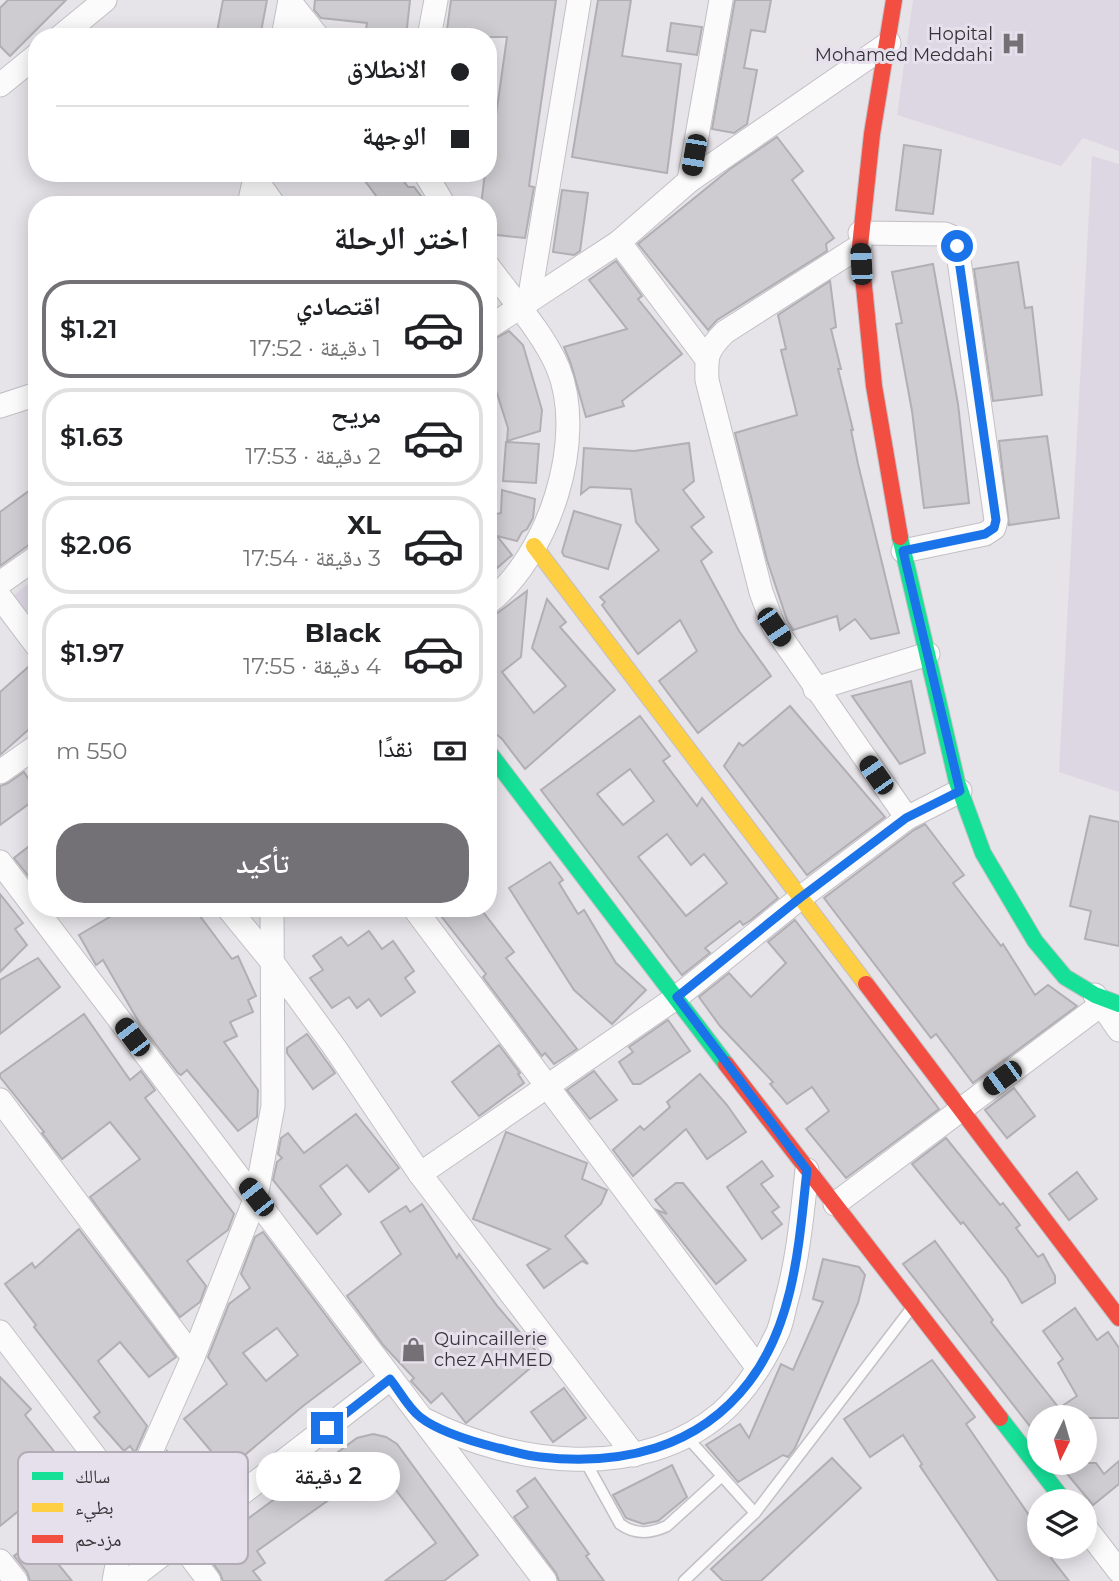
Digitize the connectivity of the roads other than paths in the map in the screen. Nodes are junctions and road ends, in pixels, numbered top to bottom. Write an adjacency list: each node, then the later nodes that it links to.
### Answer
1 (105, 0): 7 (street)
2 (436, 0): 10 (street)
3 (579, 0): 18 (street)
4 (721, 0): 14 (street)
5 (894, 0): 11 (street)
6 (290, 1): 8 (street); 9 (street)
7 (71, 28)
8 (285, 28)
9 (311, 28)
10 (431, 28)
11 (888, 43): 14 (street); 15 (street)
12 (28, 62): 13 (street)
13 (0, 85)
14 (689, 181): 16 (street)
15 (860, 239): 20 (street); 24 (street); 24 (street)
16 (620, 242): 18 (street); 20 (street)
17 (497, 276): 18 (street)
18 (524, 304): 19 (street); 23 (street)
19 (497, 322)
20 (706, 358): 31 (street)
21 (28, 397): 22 (street)
22 (0, 406)
23 (534, 546): 27 (street); 38 (street)
24 (903, 551): 30 (street)
25 (28, 563): 26 (street)
26 (0, 583)
27 (497, 593)
28 (0, 597): 29 (street)
29 (28, 634)
30 (928, 654): 31 (street); 35 (street)
31 (815, 689): 36 (street)
32 (28, 752): 34 (street)
33 (497, 763): 45 (street)
34 (0, 772)
35 (960, 791): 36 (street); 46 (street)
36 (906, 818): 38 (street)
37 (0, 862): 39 (street)
38 (800, 898): 45 (street); 50 (street)
39 (28, 899)
40 (42, 917): 53 (street)
41 (235, 917): 44 (street)
42 (271, 917): 44 (street)
43 (421, 917): 48 (street)
44 (273, 963): 52 (street); 53 (street)
45 (677, 997): 48 (street); 51 (street)
46 (1105, 1001): 47 (street); 50 (street)
47 (1119, 1030)
48 (547, 1087): 52 (street); 59 (street)
49 (0, 1100): 58 (street)
50 (962, 1107): 54 (street); 56 (street)
51 (807, 1170): 54 (street); 59 (street)
52 (420, 1174): 65 (street)
53 (256, 1197): 58 (street); 60 (street)
54 (835, 1204): 55 (street)
55 (913, 1305): 69 (street); 70 (lane)
56 (1119, 1318)
57 (0, 1332): 63 (street)
58 (192, 1357): 64 (street)
59 (758, 1368): 62 (street)
60 (390, 1379): 61 (street); 68 (street)
61 (419, 1416): 66 (street); 79 (street)
62 (686, 1436): 65 (street); 67 (lane)
63 (92, 1452)
64 (150, 1452)
65 (635, 1455): 66 (street)
66 (584, 1458): 67 (lane)
67 (722, 1476): 70 (lane)
68 (248, 1488)
69 (1055, 1489)
70 (755, 1513): 80 (lane)
71 (1097, 1543): 75 (street)
72 (0, 1561): 76 (street)
73 (150, 1564): 77 (street)
74 (196, 1564): 78 (street)
75 (1119, 1571)
76 (16, 1581)
77 (128, 1581)
78 (209, 1581)
79 (545, 1581)
80 (684, 1581)

